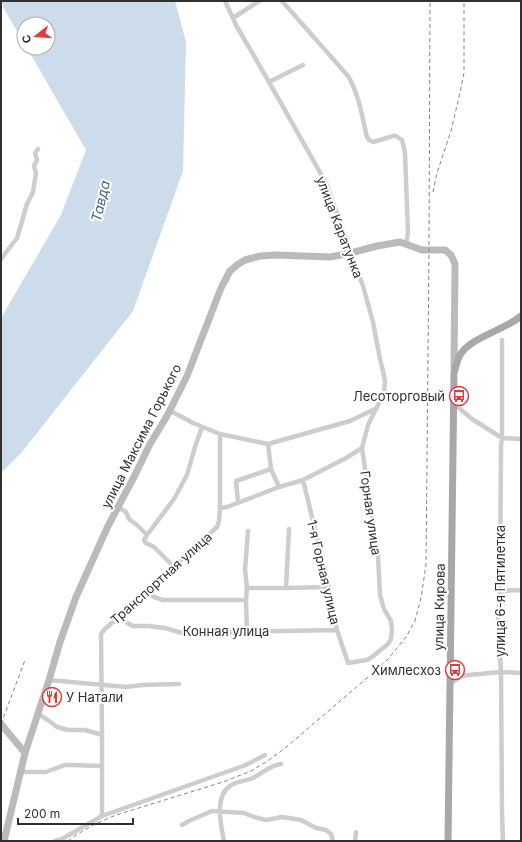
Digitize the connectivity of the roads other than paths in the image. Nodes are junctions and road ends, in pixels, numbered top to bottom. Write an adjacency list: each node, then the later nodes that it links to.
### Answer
1 (225, 1): 4 (street, улица Каратунка)
2 (259, 1): 4 (street)
3 (282, 1): 8 (street)
4 (233, 18): 6 (street, улица Каратунка)
5 (303, 65): 6 (street)
6 (269, 82): 9 (street, улица Каратунка)
7 (38, 149): 10 (street)
8 (406, 244): 9 (street, улица Максима Горького); 11 (street, улица Максима Горького)
9 (351, 254): 15 (street, улица Каратунка); 18 (street, улица Максима Горького)
10 (1, 259)
11 (455, 264): 14 (street, улица Кирова)
12 (521, 316): 14 (main road, улица Кирова)
13 (502, 340): 21 (street, улица 6-я Пятилетка)
14 (454, 373): 16 (main road, улица Кирова)
15 (380, 402): 17 (street, Горная улица)
16 (454, 406): 21 (street); 49 (main road, улица Кирова)
17 (375, 409): 23 (street); 24 (street, Горная улица)
18 (170, 411): 19 (street); 29 (street, улица Максима Горького)
19 (202, 427): 20 (street); 33 (street)
20 (220, 434): 23 (street); 30 (street, Транспортная улица)
21 (502, 438): 22 (street); 39 (street, улица 6-я Пятилетка)
22 (521, 439)
23 (268, 444): 25 (street)
24 (362, 448): 26 (street); 45 (street, Горная улица)
25 (272, 469): 27 (street); 28 (street)
26 (303, 480): 27 (street); 35 (street, 1-я Горная улица)
27 (279, 487): 28 (street)
28 (238, 502): 30 (street)
29 (118, 507): 33 (street); 48 (street, улица Максима Горького)
30 (220, 508): 34 (street, Транспортная улица)
31 (288, 529): 37 (street)
32 (248, 531): 36 (street)
33 (147, 535): 34 (street)
34 (174, 567): 40 (street, Транспортная улица)
35 (329, 587): 37 (street); 43 (street, 1-я Горная улица)
36 (247, 588): 37 (street); 41 (street)
37 (286, 588)
38 (521, 590): 39 (street)
39 (500, 591): 46 (street, улица 6-я Пятилетка)
40 (147, 592): 41 (street); 42 (street, Транспортная улица)
41 (246, 600): 44 (street)
42 (118, 618): 44 (street, Конная улица); 50 (street, Транспортная улица)
43 (337, 630): 44 (street, Конная улица); 45 (street, 1-я Горная улица)
44 (247, 632)
45 (348, 663)
46 (501, 672): 47 (street); 49 (street); 70 (street, улица 6-я Пятилетка)
47 (521, 673)
48 (49, 680): 50 (street); 52 (street, улица Максима Горького)
49 (451, 683): 69 (main road, улица Кирова)
50 (102, 684): 51 (street); 54 (street)
51 (180, 684)
52 (38, 714): 54 (street); 55 (street, улица Максима Горького)
53 (1, 724): 55 (street)
54 (102, 735): 58 (street)
55 (25, 753): 59 (street, улица Максима Горького)
56 (266, 755): 61 (street)
57 (281, 764): 60 (street)
58 (102, 766): 59 (street); 61 (street)
59 (20, 772): 64 (street, улица Максима Горького)
60 (220, 811): 62 (street); 66 (street); 67 (street)
61 (102, 816): 65 (street)
62 (182, 825)
63 (356, 832): 68 (street)
64 (4, 841)
65 (55, 841)
66 (224, 841)
67 (333, 841)
68 (355, 841)
69 (448, 841)
70 (503, 841)

